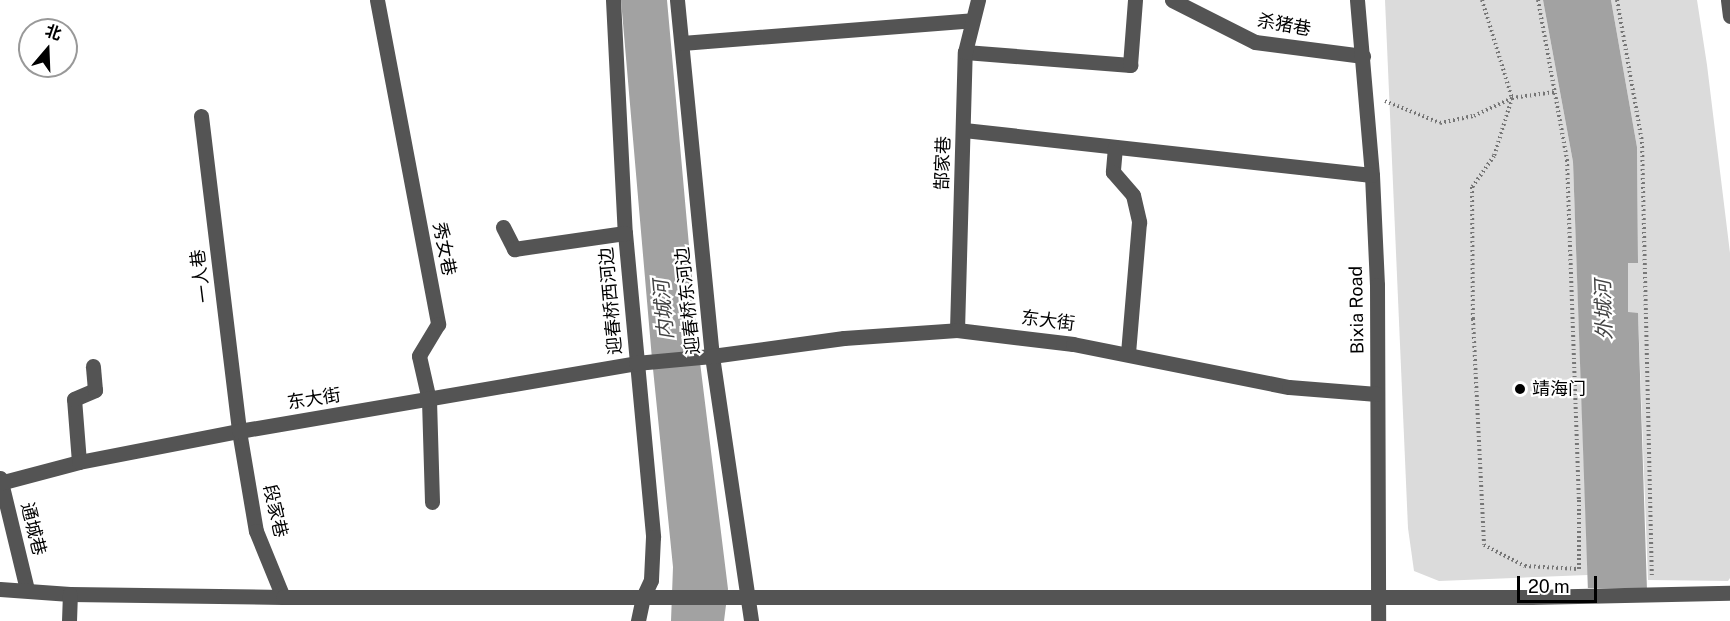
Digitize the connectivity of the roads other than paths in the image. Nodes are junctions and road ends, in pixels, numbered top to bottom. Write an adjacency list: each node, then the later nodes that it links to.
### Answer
1 (377, 0): 26 (street, 秀女巷)
2 (613, 0): 19 (street, 迎春桥西河边)
3 (677, 0): 11 (street, 迎春桥东河边)
4 (978, 0): 10 (street, 郜家巷)
5 (1135, 0): 12 (street)
6 (1172, 0): 13 (street, 杀猪巷)
7 (1357, 0): 13 (street, Bixia Road)
8 (1728, 0): 9 (street)
9 (1730, 16)
10 (972, 20): 11 (street); 12 (street, 郜家巷)
11 (682, 43): 22 (street, 迎春桥东河边)
12 (965, 52): 15 (street, 郜家巷)
13 (1363, 56): 17 (street, Bixia Road)
14 (201, 116): 27 (street, 一人巷)
15 (964, 130): 16 (street); 20 (street, 郜家巷)
16 (1115, 147): 17 (street); 21 (street)
17 (1372, 175): 25 (street, Bixia Road)
18 (503, 227): 19 (street)
19 (625, 233): 23 (street, 迎春桥西河边)
20 (957, 330): 21 (street, 东大街); 22 (street, 东大街)
21 (1128, 354): 25 (street, 东大街)
22 (712, 356): 23 (street, 东大街); 38 (street, 迎春桥东河边)
23 (636, 363): 26 (street, 东大街); 37 (street, 迎春桥西河边)
24 (93, 366): 28 (street)
25 (1377, 394): 35 (street, Bixia Road)
26 (429, 400): 27 (street, 东大街); 30 (street, 秀女巷)
27 (239, 431): 28 (street, 东大街); 36 (street, 段家巷)
28 (79, 462): 29 (street, 东大街)
29 (0, 481): 32 (street, 通城巷)
30 (432, 502)
31 (0, 589): 32 (street)
32 (27, 590): 34 (street)
33 (1730, 593): 35 (street)
34 (70, 594): 36 (street); 39 (street)
35 (1379, 596): 38 (street); 42 (street, Bixia Road)
36 (283, 597): 37 (street)
37 (649, 597): 38 (street); 40 (street, 迎春桥西河边)
38 (743, 597): 41 (street, 迎春桥东河边)
39 (69, 621)
40 (638, 621)
41 (751, 621)
42 (1378, 621)

